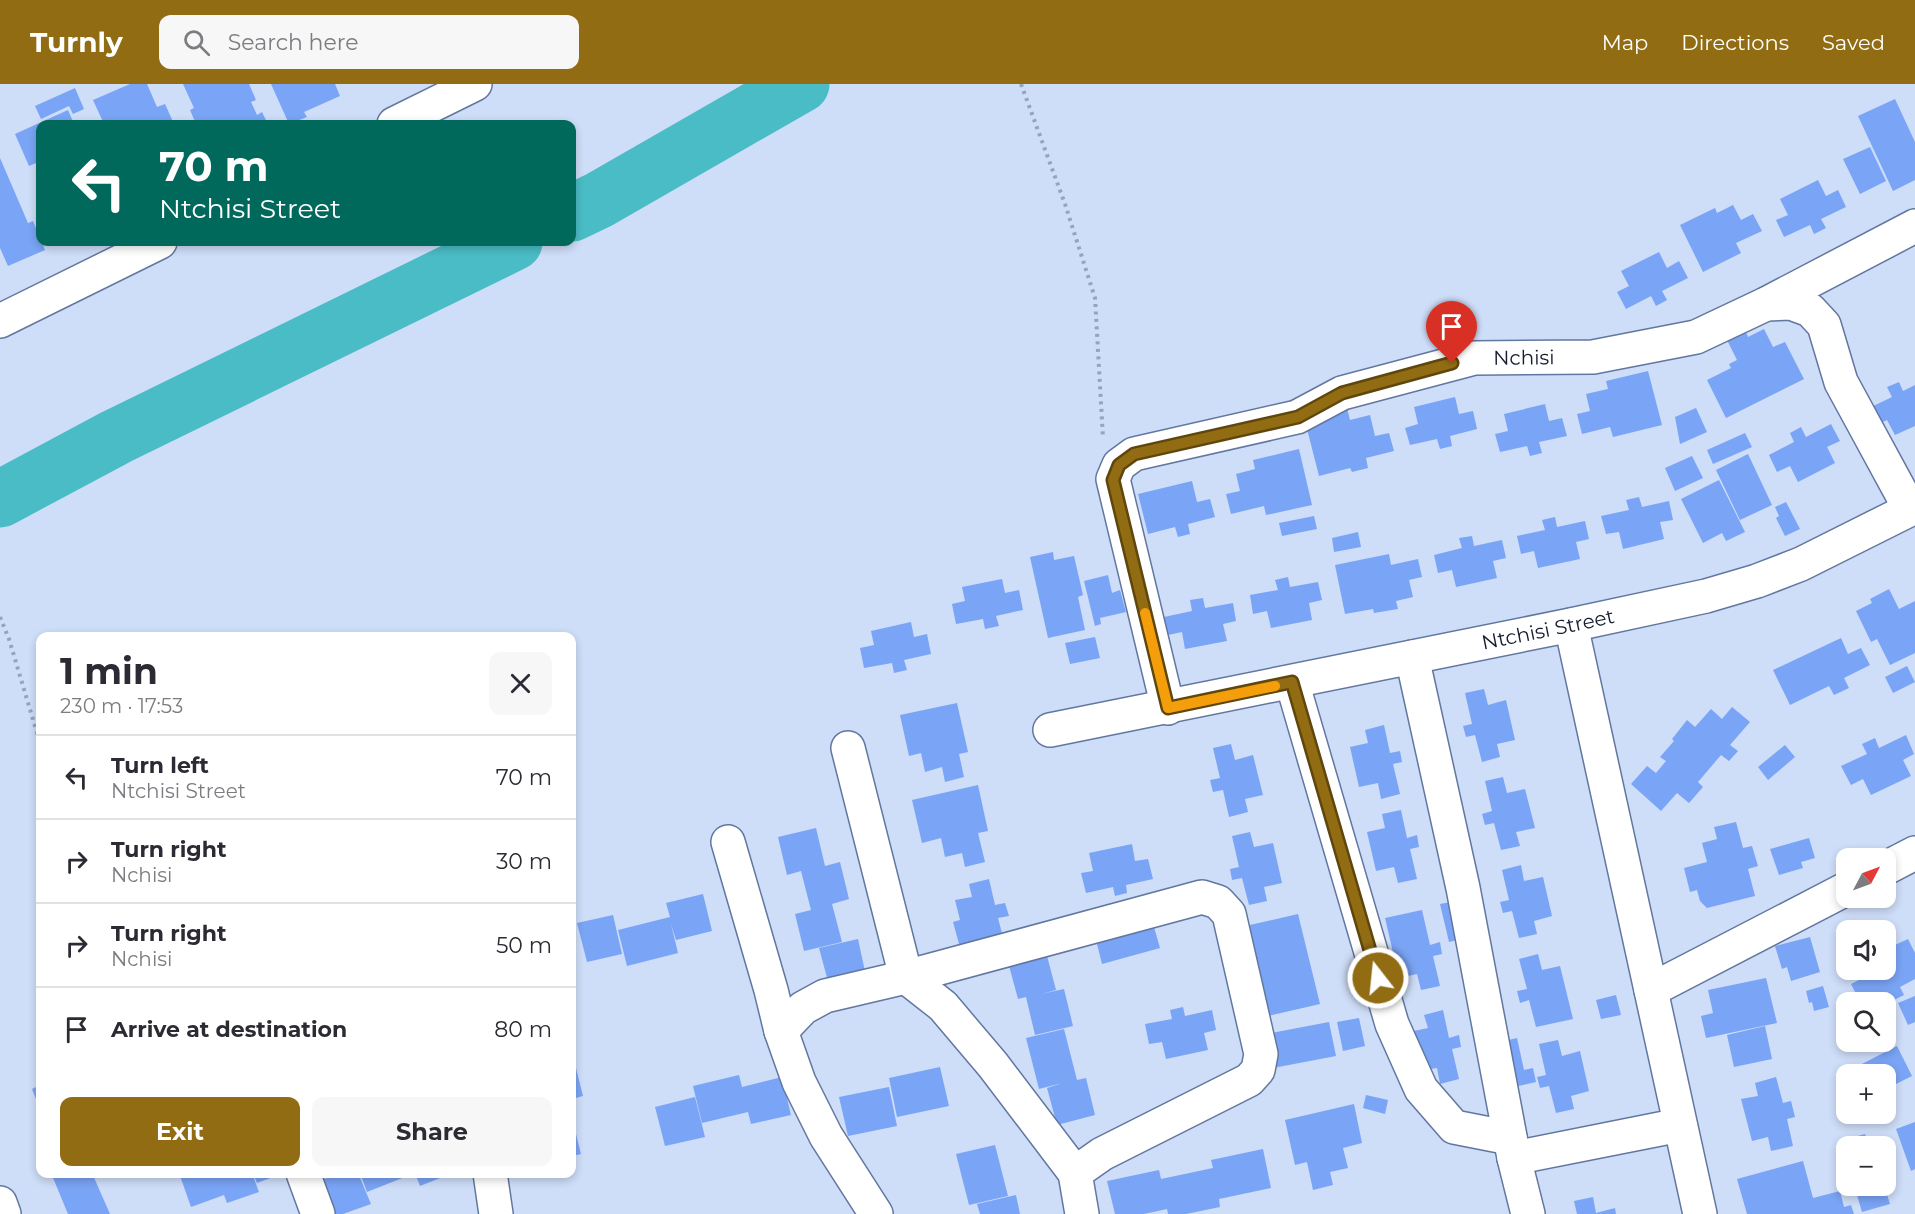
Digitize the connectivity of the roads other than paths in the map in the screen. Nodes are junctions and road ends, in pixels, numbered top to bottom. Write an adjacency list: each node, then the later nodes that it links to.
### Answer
1 (475, 84): 2 (street)
2 (402, 120)
3 (1915, 226): 5 (street, Nchisi)
4 (152, 246): 6 (street)
5 (1766, 304): 7 (street); 11 (street, Nchisi)
6 (0, 321)
7 (1913, 508): 8 (street, Ntchisi Street)
8 (1571, 625): 9 (street, Ntchisi Street); 19 (street)
9 (1412, 657): 10 (street, Ntchisi Street); 22 (street)
10 (1292, 682): 11 (street, Ntchisi Street); 22 (street)
11 (1168, 708): 12 (street, Ntchisi Street)
12 (1050, 730)
13 (848, 748): 18 (street)
14 (728, 842): 20 (street)
15 (1915, 853): 16 (street)
16 (1896, 863)
17 (1836, 894): 19 (street)
18 (906, 977): 20 (street); 23 (street); 23 (street)
19 (1651, 990): 21 (street)
20 (781, 1031): 31 (street)
21 (1680, 1125): 22 (street); 33 (street)
22 (1512, 1148): 27 (street)
23 (1075, 1173): 32 (street)
24 (305, 1178): 29 (street)
25 (490, 1178): 30 (street)
26 (0, 1203): 28 (street)
27 (1519, 1212)
28 (4, 1214)
29 (318, 1214)
30 (496, 1214)
31 (876, 1214)
32 (1082, 1214)
33 (1700, 1214)

